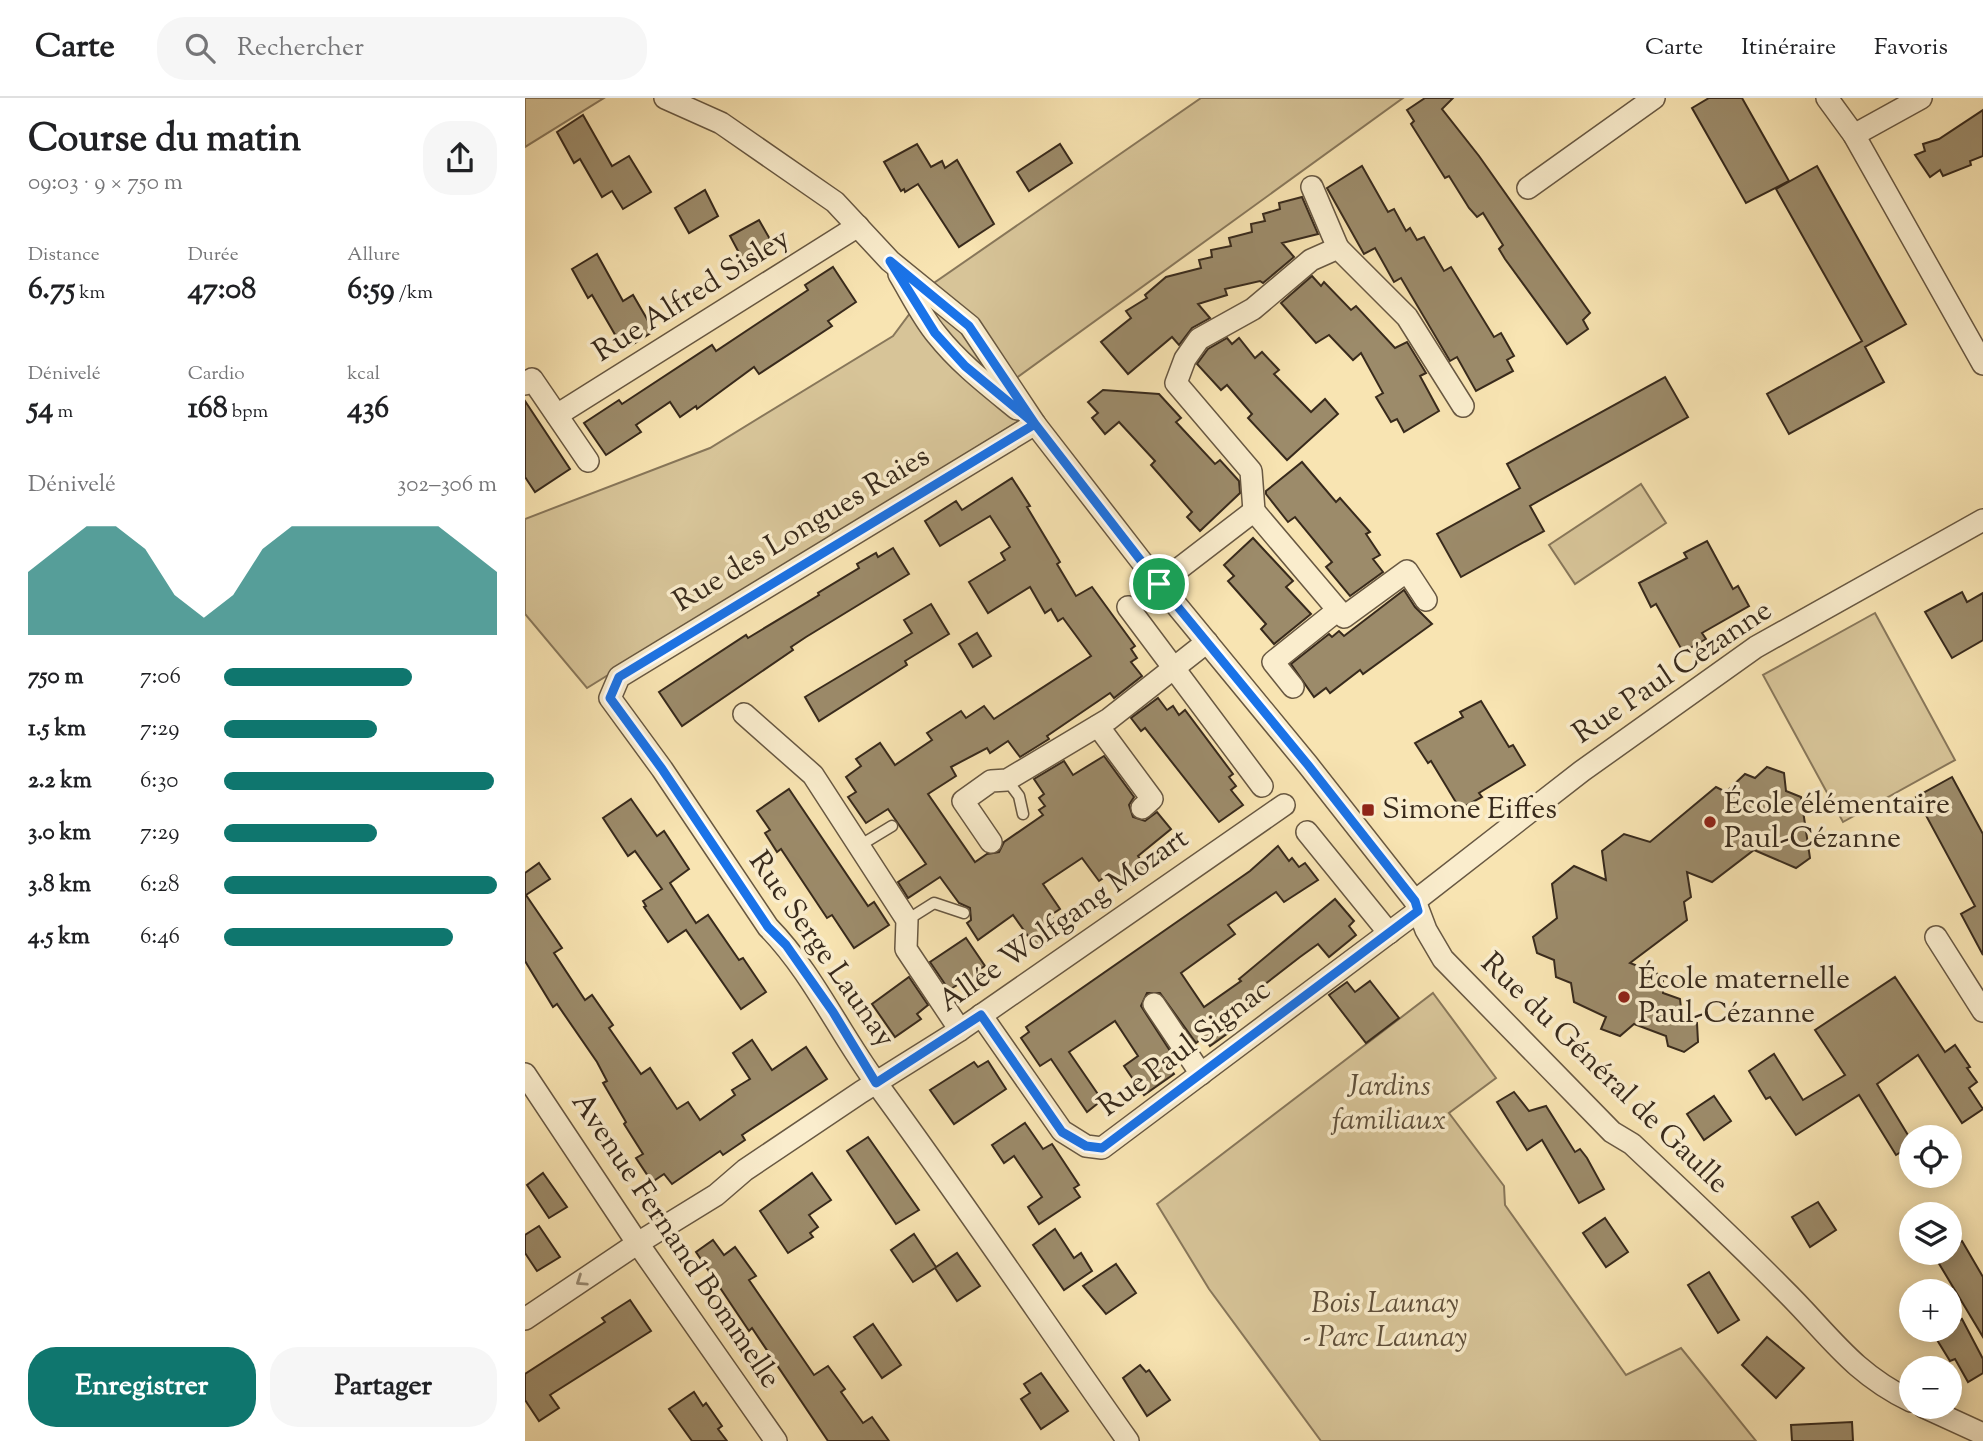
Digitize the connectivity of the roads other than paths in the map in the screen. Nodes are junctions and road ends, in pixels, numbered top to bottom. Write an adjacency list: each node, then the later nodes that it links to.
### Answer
1 (665, 98): 8 (street, Rue du Général de Gaulle)
2 (1654, 98): 7 (street)
3 (1827, 98): 5 (street)
4 (1921, 98): 5 (street)
5 (1854, 135): 11 (street)
6 (1312, 187): 9 (street)
7 (1528, 188)
8 (858, 226): 10 (street, Rue du Général de Gaulle); 14 (street, Rue Alfred Sisley)
9 (1338, 248): 13 (street); 17 (street)
10 (890, 261): 15 (street, Rue du Général de Gaulle); 15 (street, Rue du Général de Gaulle)
11 (1983, 364)
12 (525, 384): 14 (street)
13 (1463, 406)
14 (557, 415): 16 (street)
15 (1035, 424): 19 (street, Rue du Général de Gaulle); 26 (street, Rue des Longues Raies)
16 (588, 461)
17 (1254, 511): 19 (street); 22 (street)
18 (1983, 520): 38 (street, Rue Paul Cézanne)
19 (1159, 584): 23 (street, Rue du Général de Gaulle)
20 (1426, 600): 22 (street)
21 (1128, 607): 24 (street)
22 (1338, 610): 25 (street)
23 (1207, 642): 24 (street); 38 (street, Rue du Général de Gaulle)
24 (1173, 668): 28 (street); 30 (street)
25 (1293, 688)
26 (610, 698): 49 (street, Rue Serge Launay)
27 (744, 714): 37 (street)
28 (1098, 726): 29 (street); 32 (street)
29 (1007, 780): 33 (lane); 36 (street)
30 (1262, 786)
31 (1284, 805): 45 (street, Allée Wolfgang Mozart)
32 (1142, 808)
33 (1023, 814)
34 (892, 826): 37 (lane)
35 (1307, 832): 41 (street)
36 (991, 842)
37 (859, 846): 40 (street)
38 (1416, 906): 41 (street, Rue Paul Signac); 52 (street, Rue du Général de Gaulle)
39 (964, 913): 40 (lane)
40 (907, 920): 46 (street)
41 (1389, 933): 48 (street, Rue Paul Signac)
42 (1936, 937): 44 (street)
43 (1154, 1004): 48 (street)
44 (1983, 1011)
45 (981, 1015): 46 (street, Allée Wolfgang Mozart); 48 (street, Rue Paul Signac)
46 (960, 1030): 49 (street, Allée Wolfgang Mozart)
47 (525, 1074): 50 (street, Avenue Fernand Bommelle)
48 (1201, 1074)
49 (876, 1083): 50 (street, Allée Wolfgang Mozart); 56 (street, Rue Serge Launay)
50 (638, 1243): 51 (street, Allée Wolfgang Mozart, one-way to 51); 55 (street, Avenue Fernand Bommelle)
51 (525, 1319)
52 (1899, 1394)
53 (1950, 1419): 54 (street)
54 (1983, 1434)
55 (776, 1441)
56 (1128, 1441)

